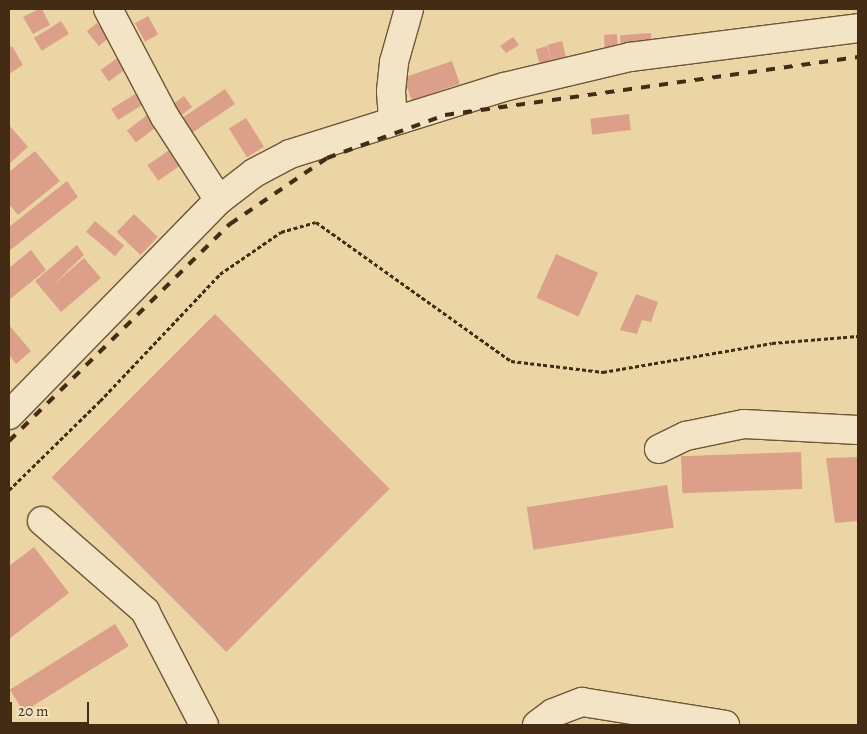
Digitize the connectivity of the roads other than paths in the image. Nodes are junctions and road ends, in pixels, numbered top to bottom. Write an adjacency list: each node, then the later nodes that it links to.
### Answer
1 (108, 9): 5 (street)
2 (409, 9): 4 (street)
3 (858, 28): 4 (street)
4 (394, 120): 5 (street)
5 (218, 200): 6 (street)
6 (9, 415)
7 (858, 430): 8 (street)
8 (659, 450)
9 (42, 521): 10 (street)
10 (204, 725)
11 (537, 725): 12 (street)
12 (725, 725)

